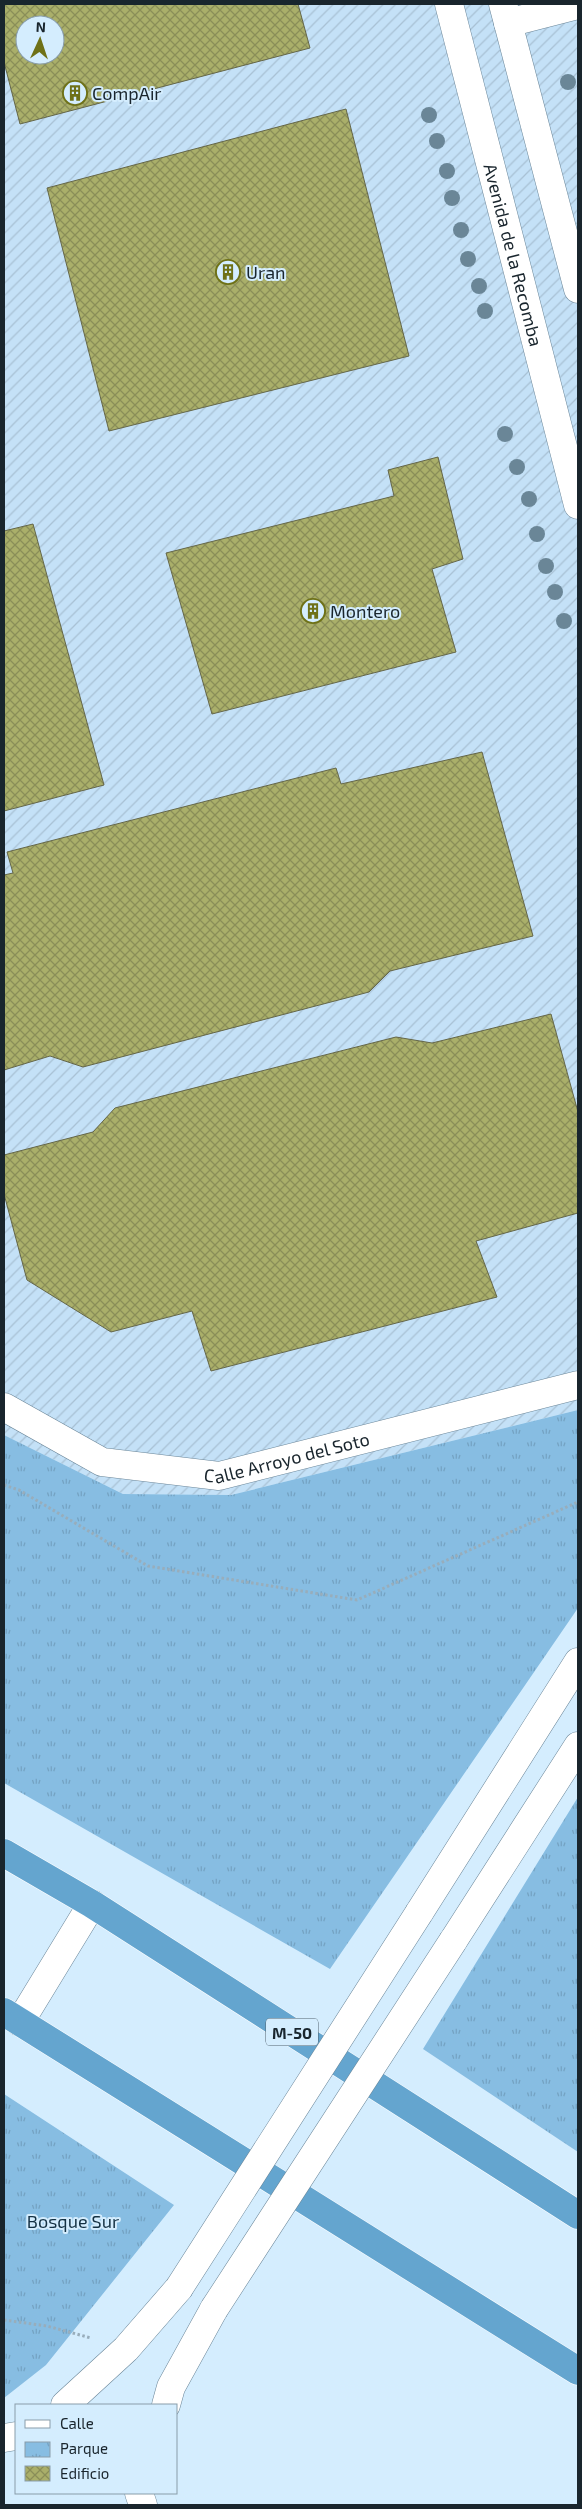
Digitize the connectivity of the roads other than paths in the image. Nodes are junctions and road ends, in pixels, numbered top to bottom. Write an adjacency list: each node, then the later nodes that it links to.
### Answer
1 (450, 4): 5 (street, Avenida de la Recomba)
2 (578, 5): 3 (street)
3 (506, 13): 4 (street)
4 (578, 289)
5 (578, 505)
6 (578, 1385): 7 (street, Calle Arroyo del Soto)
7 (4, 1407)
8 (578, 1662): 15 (street, bridge)
9 (578, 1746): 16 (street, bridge)
10 (4, 1854): 11 (highway, M-50)
11 (92, 1904): 12 (street); 13 (highway, M-50)
12 (12, 2017): 14 (highway)
13 (578, 2215)
14 (578, 2371)
15 (66, 2404)
16 (166, 2404)

